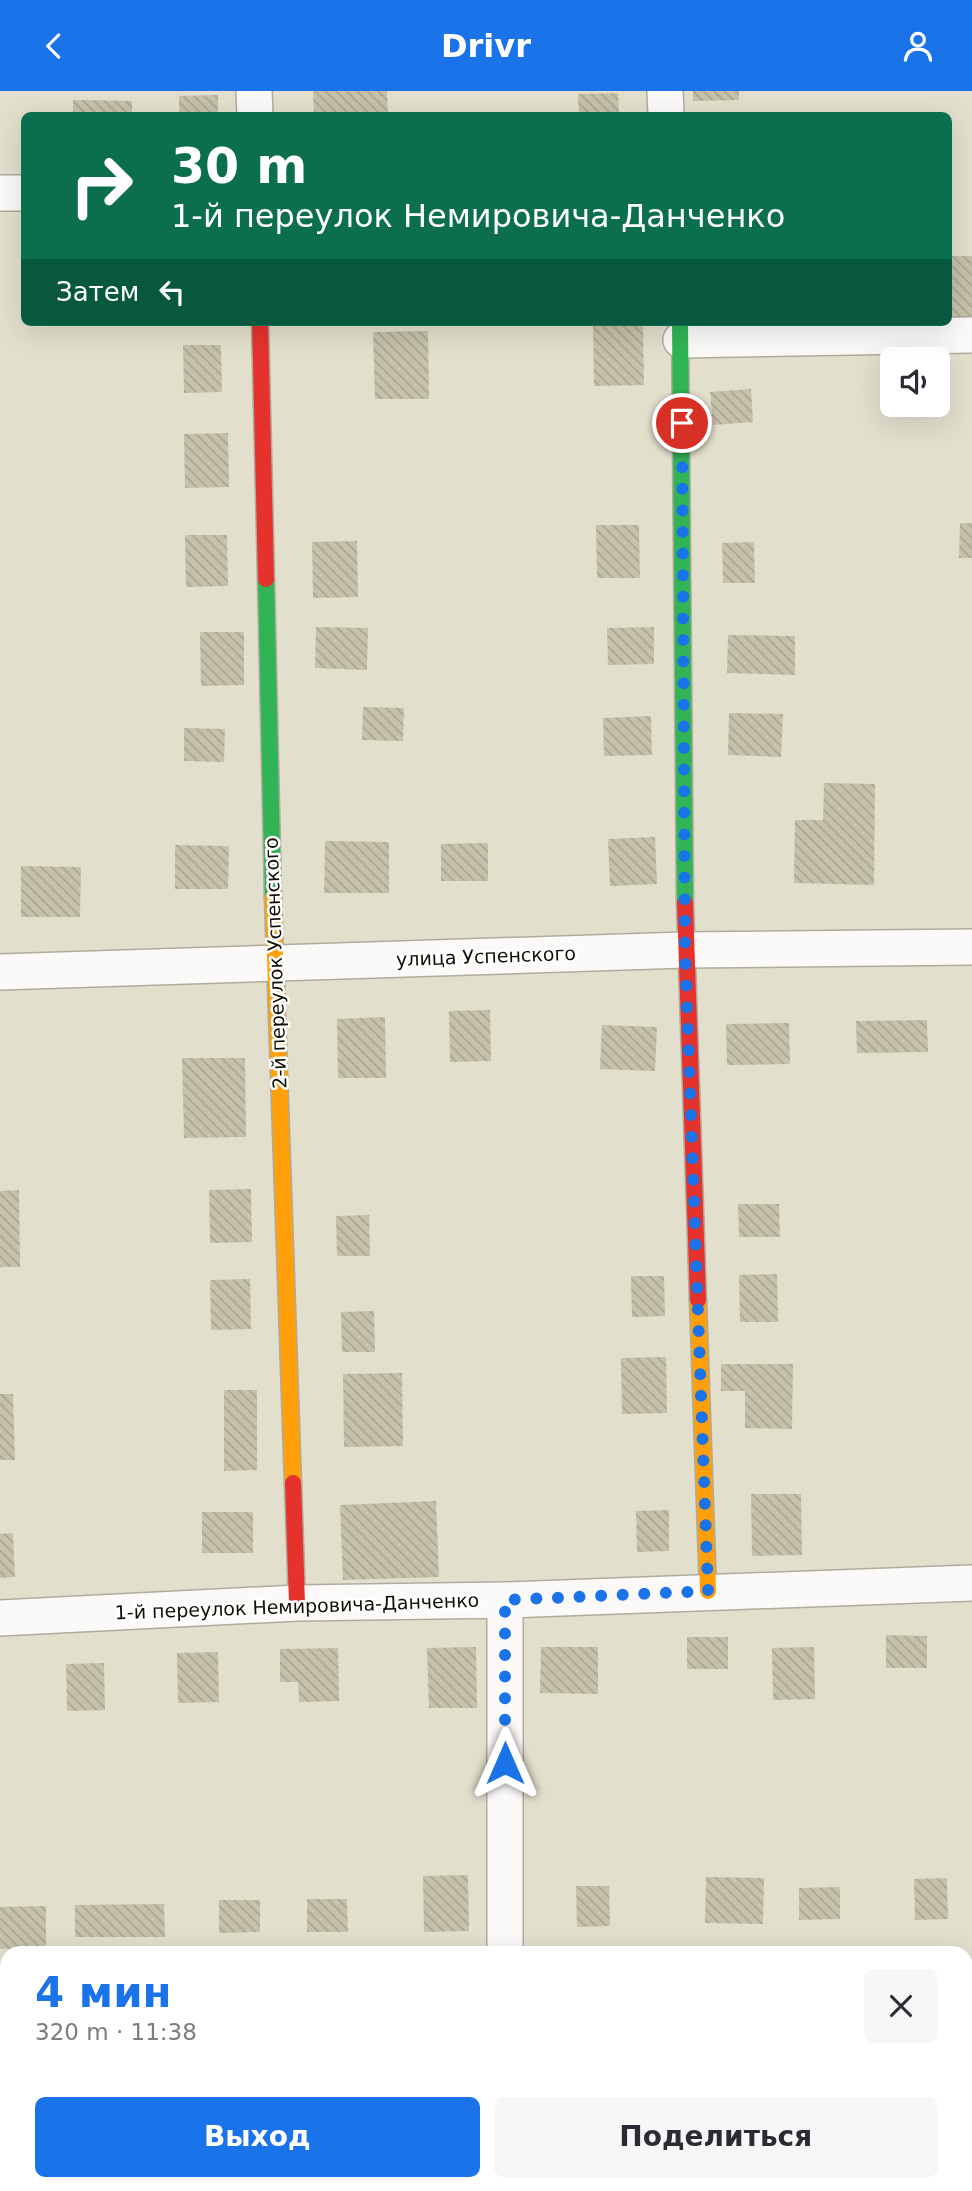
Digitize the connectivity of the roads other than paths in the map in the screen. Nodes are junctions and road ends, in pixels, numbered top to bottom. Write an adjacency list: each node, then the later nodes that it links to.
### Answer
1 (254, 91): 3 (street)
2 (665, 91): 4 (street)
3 (255, 112)
4 (666, 112)
5 (0, 193): 6 (street)
6 (21, 193)
7 (260, 326): 12 (street, 2-й переулок Успенского)
8 (680, 331): 9 (street); 11 (street)
9 (972, 335)
10 (972, 947): 11 (street, улица Успенского)
11 (685, 950): 12 (street, улица Успенского); 15 (street)
12 (274, 962): 13 (street, улица Успенского); 17 (street, 2-й переулок Успенского)
13 (0, 972)
14 (972, 1583): 15 (street, 1-й переулок Немировича-Данченко)
15 (708, 1591): 16 (street, 1-й переулок Немировича-Данченко)
16 (505, 1600): 17 (street, 1-й переулок Немировича-Данченко); 19 (street)
17 (297, 1603): 18 (street, 1-й переулок Немировича-Данченко)
18 (0, 1618)
19 (505, 1946)

